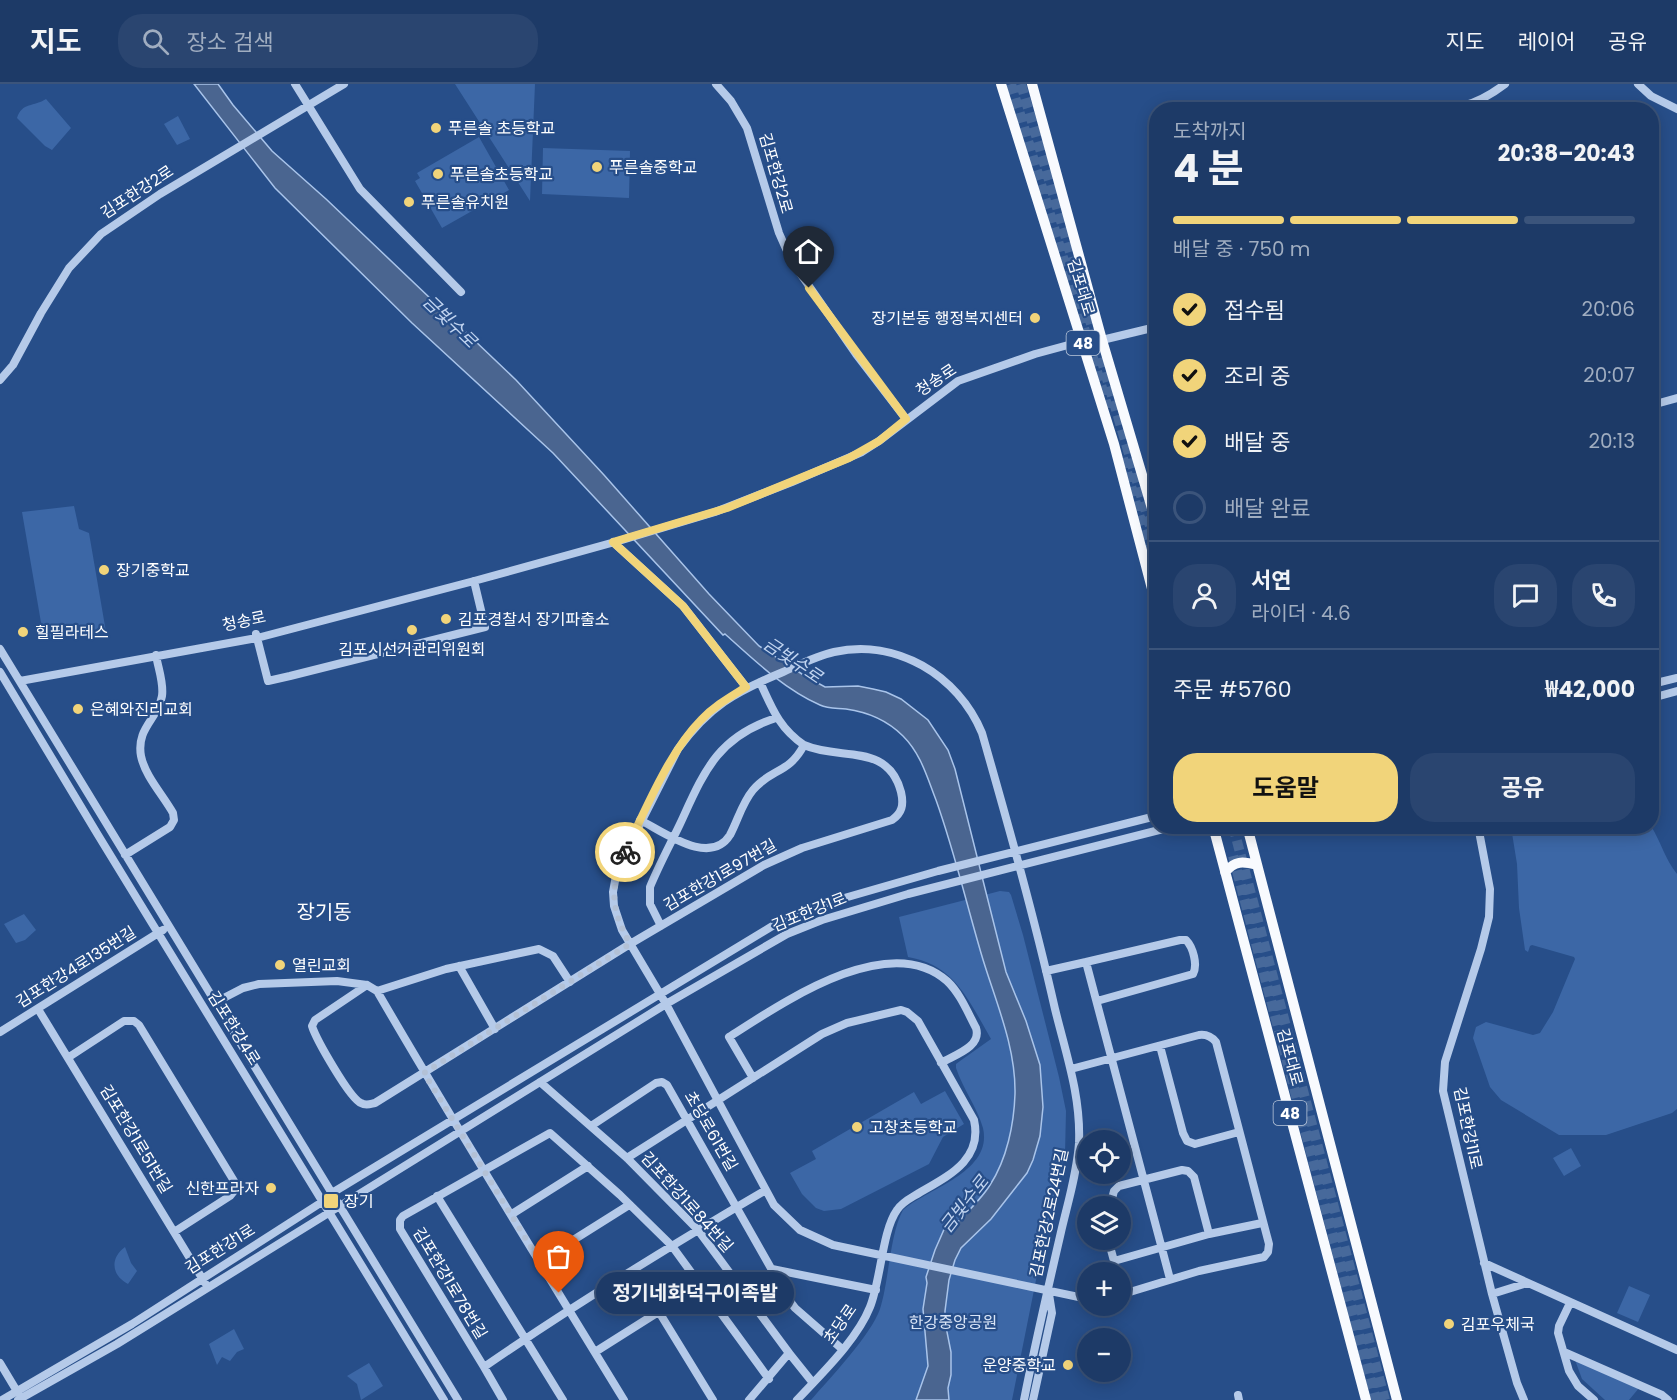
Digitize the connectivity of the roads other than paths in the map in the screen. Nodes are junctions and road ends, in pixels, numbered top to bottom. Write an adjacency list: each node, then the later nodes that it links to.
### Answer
1 (295, 84): 9 (street)
2 (344, 84): 9 (street, 김포한강2로)
3 (716, 84): 18 (street, 김포한강2로)
4 (1001, 84): 14 (main road, 김포대로 / 48)
5 (1032, 84): 13 (main road, 김포대로 / 48)
6 (1505, 84): 8 (street)
7 (1638, 84): 10 (street)
8 (1475, 102)
9 (308, 106): 11 (street); 15 (street, 김포한강2로)
10 (1677, 109)
11 (461, 292)
12 (1149, 329): 13 (street, 청송로)
13 (1102, 339): 14 (street, 청송로); 19 (main road, 김포대로 / 48)
14 (1083, 341): 18 (street, 청송로); 21 (main road, 김포대로 / 48)
15 (0, 380)
16 (1677, 396): 17 (street)
17 (1659, 401)
18 (906, 419): 20 (street, 청송로)
19 (1149, 498)
20 (613, 542): 22 (street, 청송로); 32 (street)
21 (1149, 577)
22 (474, 581): 23 (street, 청송로); 23 (street)
23 (257, 636): 25 (street, 청송로)
24 (0, 649): 28 (street, 김포한강4로)
25 (157, 656): 28 (street, 청송로); 45 (street)
26 (0, 672): 31 (street, 김포한강4로)
27 (1677, 678): 30 (street)
28 (20, 681): 31 (street, 청송로); 45 (street, 김포한강4로)
29 (761, 681): 32 (street); 35 (street, 김포한강1로97번길); 44 (street)
30 (1659, 682)
31 (9, 687): 51 (street, 김포한강4로)
32 (746, 687): 38 (street)
33 (1677, 691): 34 (street)
34 (1659, 696)
35 (776, 718): 36 (street, 김포한강1로97번길); 43 (street, 김포한강1로97번길)
36 (804, 745): 43 (street, 김포한강1로97번길); 50 (street, 김포한강1로97번길)
37 (1149, 818): 44 (street, 김포한강1로)
38 (640, 820): 43 (street, 김포한강1로97번길); 52 (street)
39 (1149, 832): 46 (street, 김포한강1로)
40 (1215, 834): 48 (main road, 김포대로 / 48)
41 (1249, 834): 47 (main road, 김포대로 / 48)
42 (1480, 834): 104 (street, 김포한강11로)
43 (673, 837): 50 (street, 김포한강1로97번길)
44 (1014, 851): 46 (street); 59 (street, 김포한강1로)
45 (125, 855): 49 (street, 김포한강4로)
46 (1018, 865): 55 (street, 김포한강2로24번길); 62 (street, 김포한강1로)
47 (1257, 865): 48 (main road); 142 (main road, 김포대로 / 48)
48 (1226, 872): 141 (main road, 김포대로 / 48)
49 (168, 926): 51 (street, 김포한강4로135번길); 60 (street, 김포한강4로)
50 (661, 926): 52 (street, 김포한강1로97번길)
51 (159, 933): 63 (street, 김포한강4로135번길); 88 (street, 김포한강4로)
52 (630, 944): 56 (street); 59 (street)
53 (1086, 962): 55 (street); 61 (street); 61 (street)
54 (459, 966): 56 (street); 58 (street); 64 (street)
55 (1046, 971): 70 (street, 김포한강2로24번길)
56 (570, 982): 64 (street)
57 (367, 985): 58 (street); 60 (street); 71 (street)
58 (377, 991): 71 (street)
59 (661, 995): 62 (street); 76 (street, 김포한강1로)
60 (216, 1002): 85 (street, 김포한강4로)
61 (1097, 1002): 68 (street)
62 (666, 1004): 73 (street, 김포한강1로); 74 (street)
63 (38, 1009): 65 (street, 김포한강4로135번길); 67 (street, 김포한강1로51번길)
64 (495, 1029): 71 (street)
65 (0, 1032)
66 (1160, 1046): 68 (street); 79 (street); 79 (street)
67 (69, 1057): 96 (street, 김포한강1로51번길); 96 (street)
68 (1112, 1058): 70 (street); 83 (street)
69 (941, 1063): 72 (street, 김포한강1로84번길); 72 (street); 101 (street, 초당로)
70 (1071, 1069): 112 (street, 김포한강2로24번길)
71 (424, 1073): 76 (street)
72 (753, 1078): 74 (street, 김포한강1로84번길)
73 (540, 1082): 77 (street, 김포한강1로84번길); 78 (street, 김포한강1로)
74 (718, 1101): 75 (street, 김포한강1로84번길); 84 (street)
75 (687, 1120): 77 (street, 초당로61번길); 80 (street, 김포한강1로84번길); 91 (street, 초당로61번길)
76 (453, 1121): 78 (street); 85 (street, 김포한강1로)
77 (591, 1126): 80 (street, 김포한강1로84번길)
78 (460, 1131): 82 (street); 90 (street, 김포한강1로)
79 (1239, 1132): 94 (street)
80 (627, 1158): 95 (street, 김포한강1로84번길)
81 (588, 1166): 82 (street, 김포한강1로78번길); 89 (street, 김포한강1로78번길); 93 (street)
82 (484, 1168): 86 (street, 김포한강1로78번길); 93 (street)
83 (1144, 1180): 87 (street); 97 (street); 99 (street)
84 (766, 1190): 91 (street, 김포한강1로78번길); 101 (street)
85 (332, 1193): 88 (street, 김포한강1로); 90 (street, 김포한강4로)
86 (437, 1196): 119 (street, 김포한강1로78번길); 126 (street, 김포한강1로78번길)
87 (1113, 1196)
88 (322, 1202): 92 (street, 김포한강4로); 106 (street, 김포한강1로)
89 (629, 1204): 98 (street, 김포한강1로78번길); 102 (street)
90 (340, 1206): 92 (street, 김포한강1로); 132 (street, 김포한강4로)
91 (737, 1207): 95 (street, 김포한강1로78번길); 105 (street, 초당로61번길)
92 (328, 1213): 110 (street, 김포한강1로); 131 (street, 김포한강4로)
93 (512, 1214): 102 (street)
94 (1262, 1223): 97 (street); 107 (street)
95 (698, 1230): 98 (street, 김포한강1로78번길); 124 (street, 김포한강1로84번길)
96 (174, 1232): 106 (street, 김포한강1로51번길)
97 (1209, 1234): 99 (street)
98 (672, 1246): 109 (street, 김포한강1로78번길); 117 (street, 김포한강1로78번길)
99 (1161, 1247): 103 (street); 107 (street)
100 (1111, 1250): 103 (street)
101 (884, 1254): 111 (street, 초당로); 112 (street)
102 (540, 1261): 117 (street)
103 (1114, 1261)
104 (1484, 1263): 108 (street); 114 (street, 김포한강11로)
105 (772, 1269): 111 (street); 120 (street, 초당로61번길)
106 (202, 1278): 110 (street, 김포한강1로51번길); 129 (street, 김포한강1로)
107 (1170, 1279): 113 (street)
108 (1527, 1283): 114 (street); 116 (street)
109 (701, 1285): 118 (street); 127 (street, 김포한강1로78번길)
110 (207, 1287): 129 (street, 김포한강1로)
111 (876, 1290): 120 (street, 초당로)
112 (1048, 1291): 115 (street, 김포한강2로24번길); 139 (street, 김포한강2로24번길); 140 (street, 김포한강2로24번길)
113 (1131, 1291)
114 (1492, 1294): 143 (street, 김포한강11로)
115 (1077, 1297)
116 (1570, 1303): 121 (street); 123 (street)
117 (569, 1309): 119 (street, 김포한강1로78번길); 122 (street)
118 (659, 1312): 122 (street); 136 (street)
119 (525, 1339): 126 (street, 김포한강1로78번길); 134 (street, 김포한강1로78번길)
120 (842, 1349): 128 (street, 초당로)
121 (1677, 1350)
122 (595, 1352): 135 (street)
123 (1564, 1352): 144 (street); 145 (street)
124 (789, 1353): 127 (street); 128 (street)
125 (0, 1363): 129 (street)
126 (484, 1367): 133 (street, 김포한강1로78번길)
127 (769, 1379): 137 (street)
128 (813, 1383): 138 (street, 초당로)
129 (20, 1397): 130 (street, 김포한강1로)
130 (2, 1400)
131 (444, 1400)
132 (458, 1400)
133 (503, 1400)
134 (563, 1400)
135 (624, 1400)
136 (713, 1400)
137 (749, 1400)
138 (797, 1400)
139 (1024, 1400)
140 (1033, 1400)
141 (1366, 1400)
142 (1397, 1400)
143 (1524, 1400)
144 (1594, 1400)
145 (1668, 1400)

